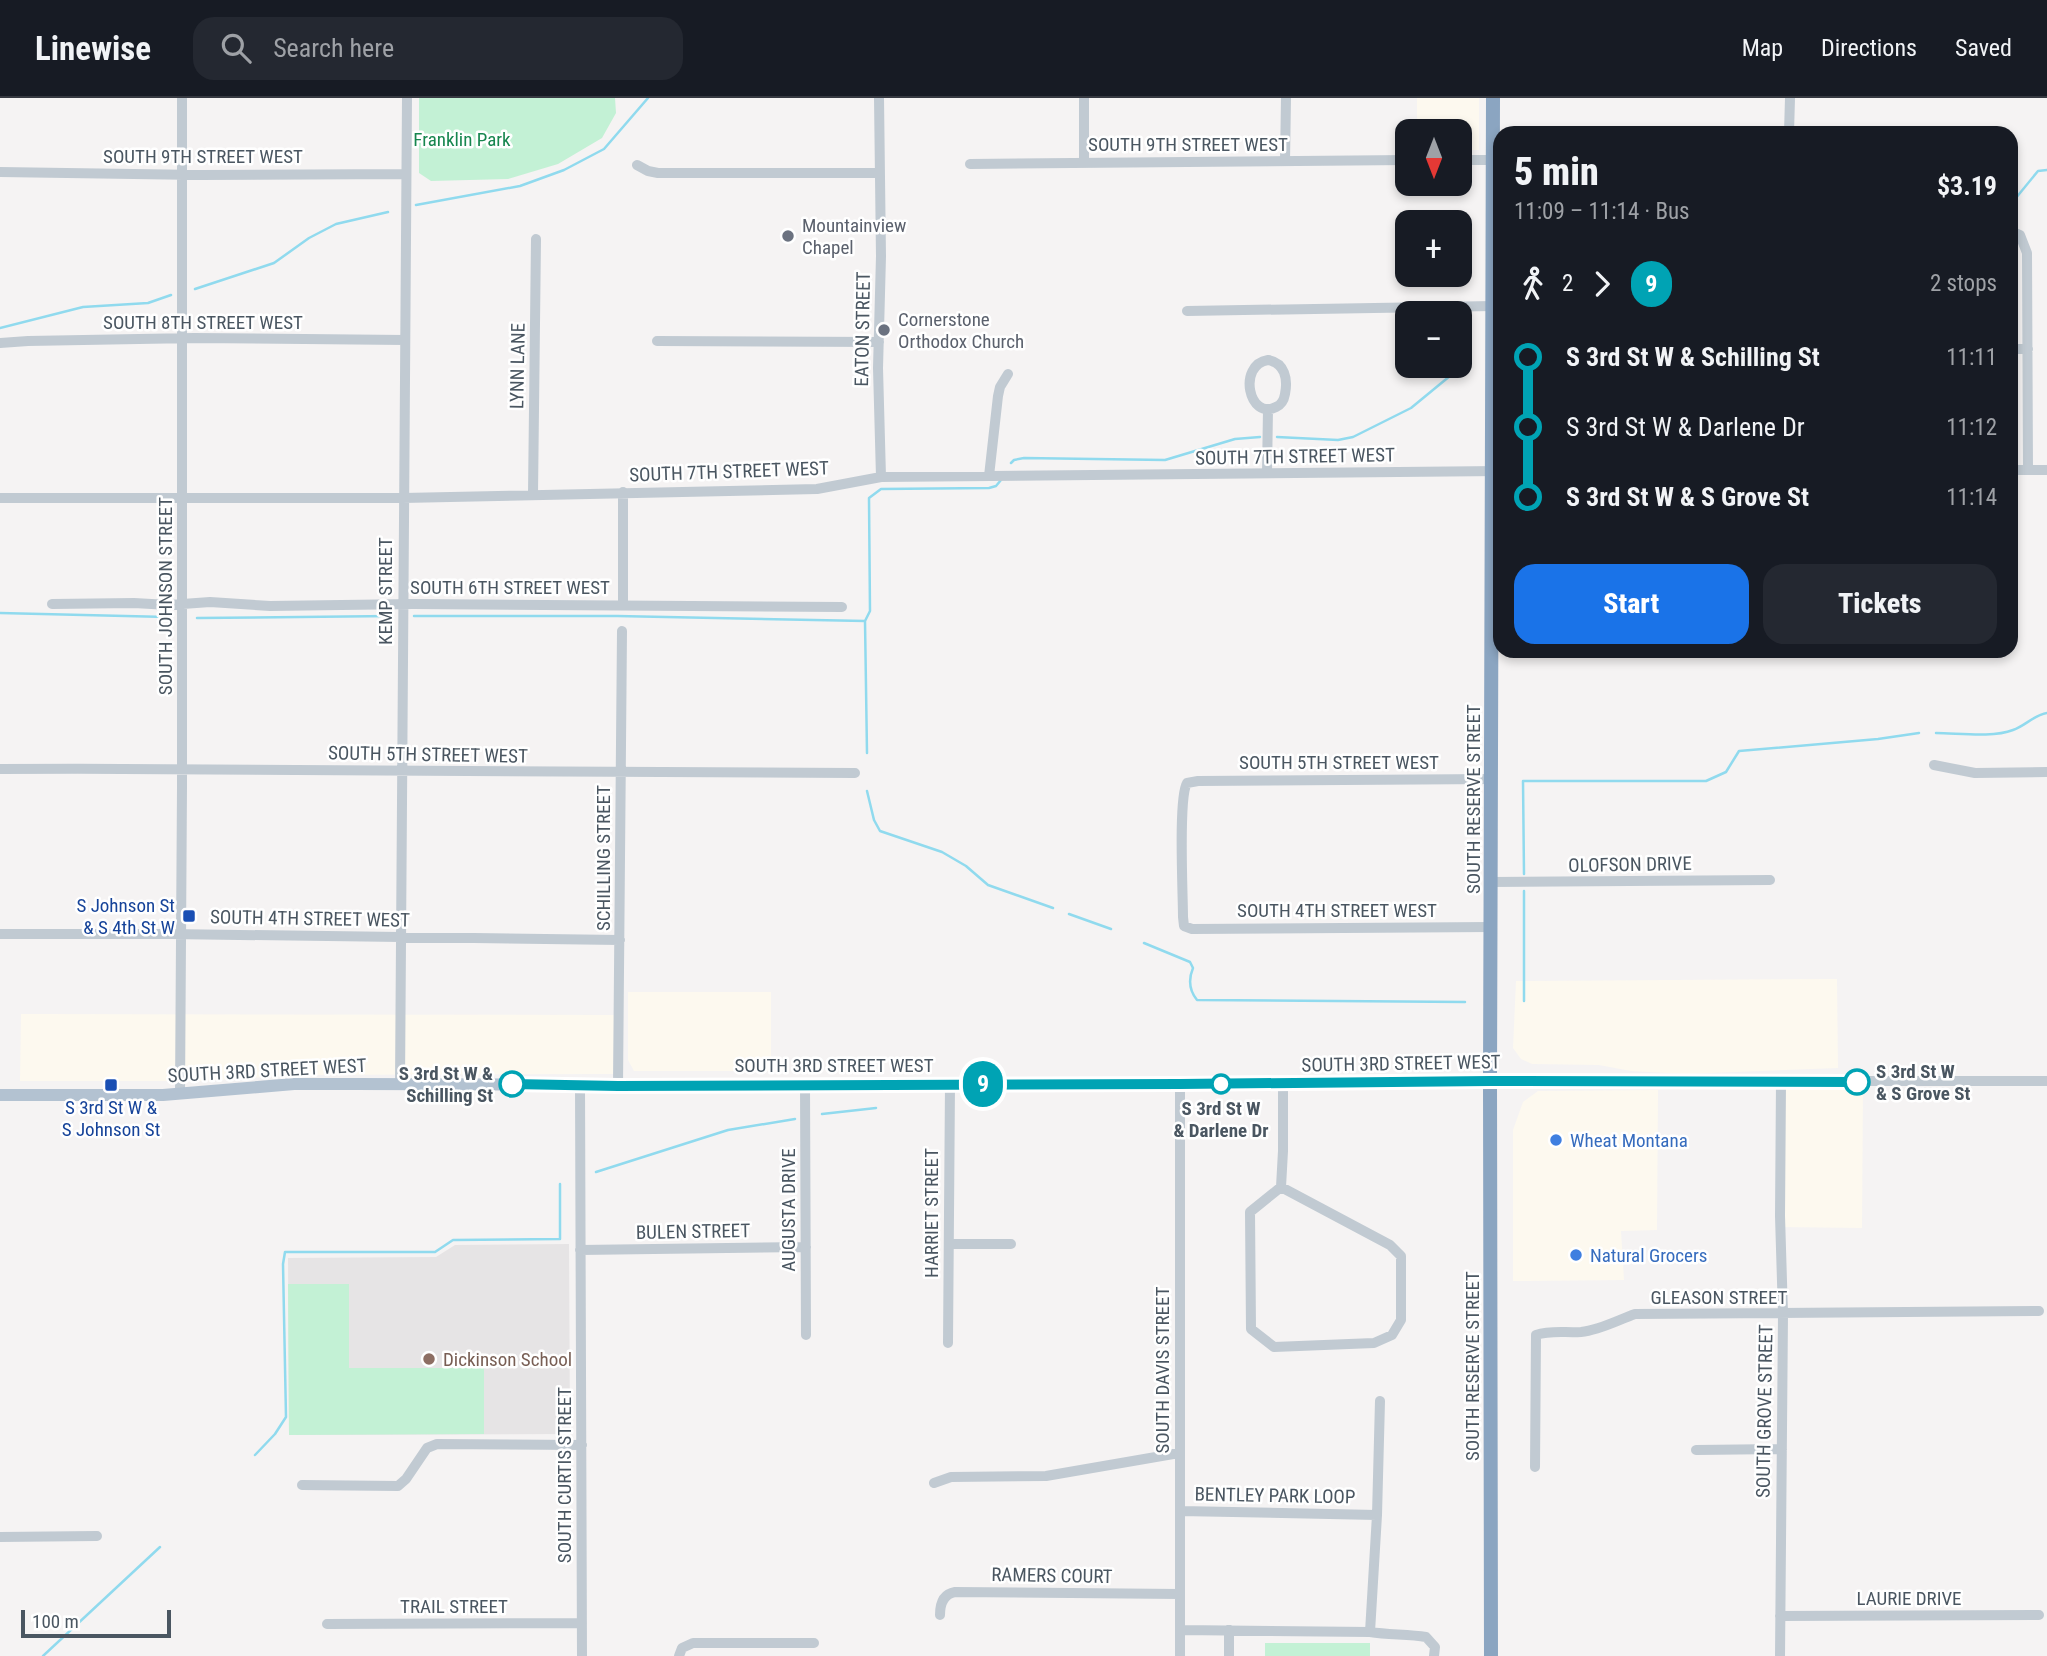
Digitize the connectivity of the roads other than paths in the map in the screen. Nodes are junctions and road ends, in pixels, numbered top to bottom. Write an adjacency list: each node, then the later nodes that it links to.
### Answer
1 (182, 98): 18 (street, SOUTH JOHNSON STREET)
2 (407, 98): 19 (street, KEMP STREET)
3 (879, 98): 17 (street, EATON STREET)
4 (1084, 98): 13 (street)
5 (1286, 98): 12 (street)
6 (1493, 98): 11 (highway, SOUTH RESERVE STREET)
7 (1790, 98): 8 (street)
8 (1790, 126)
9 (1395, 160): 12 (street, SOUTH 9TH STREET WEST)
10 (1472, 160): 11 (street)
11 (1493, 160): 22 (highway, SOUTH RESERVE STREET)
12 (1284, 161): 13 (street, SOUTH 9TH STREET WEST)
13 (1084, 163): 14 (street, SOUTH 9TH STREET WEST)
14 (970, 164)
15 (637, 165): 17 (street)
16 (0, 172): 18 (street, SOUTH 9TH STREET WEST)
17 (880, 173): 27 (street, EATON STREET)
18 (181, 174): 19 (street, SOUTH 9TH STREET WEST); 24 (street, SOUTH JOHNSON STREET)
19 (406, 174): 25 (street, KEMP STREET)
20 (2018, 234): 30 (street)
21 (536, 239): 41 (street, LYNN LANE)
22 (1493, 306): 23 (street)
23 (1187, 311)
24 (183, 338): 25 (street, SOUTH 8TH STREET WEST); 28 (street, SOUTH 8TH STREET WEST); 43 (street, SOUTH JOHNSON STREET)
25 (405, 340): 44 (street, KEMP STREET)
26 (657, 341): 27 (street)
27 (879, 342): 39 (street, EATON STREET)
28 (0, 343)
29 (2018, 349): 30 (street)
30 (2028, 349): 34 (street)
31 (1008, 374): 38 (street)
32 (1268, 409): 32 (street); 37 (street)
33 (2018, 470): 34 (street)
34 (2028, 470): 35 (street)
35 (2047, 470)
36 (1493, 471): 37 (street, SOUTH 7TH STREET WEST)
37 (1267, 473): 38 (street, SOUTH 7TH STREET WEST)
38 (989, 476): 39 (street, SOUTH 7TH STREET WEST)
39 (881, 477): 40 (street, SOUTH 7TH STREET WEST)
40 (623, 492): 41 (street, SOUTH 7TH STREET WEST); 48 (street)
41 (533, 494): 44 (street, SOUTH 7TH STREET WEST)
42 (0, 498): 43 (street, SOUTH 7TH STREET WEST)
43 (183, 498): 44 (street, SOUTH 7TH STREET WEST); 46 (street, SOUTH JOHNSON STREET)
44 (403, 498): 47 (street, KEMP STREET)
45 (52, 604): 46 (street, SOUTH 6TH STREET WEST)
46 (182, 604): 47 (street, SOUTH 6TH STREET WEST); 53 (street, SOUTH JOHNSON STREET)
47 (402, 604): 48 (street, SOUTH 6TH STREET WEST); 55 (street, KEMP STREET)
48 (623, 606): 49 (street, SOUTH 6TH STREET WEST)
49 (842, 607)
50 (622, 631): 57 (street, SCHILLING STREET)
51 (1494, 658): 59 (highway, SOUTH RESERVE STREET)
52 (1934, 765): 56 (street)
53 (182, 768): 54 (street, SOUTH 5TH STREET WEST); 55 (street, SOUTH 5TH STREET WEST); 65 (street, SOUTH JOHNSON STREET)
54 (0, 769)
55 (403, 771): 57 (street, SOUTH 5TH STREET WEST); 66 (street, KEMP STREET)
56 (2047, 772)
57 (621, 773): 58 (street, SOUTH 5TH STREET WEST); 67 (street, SCHILLING STREET)
58 (855, 773)
59 (1492, 779): 61 (highway, SOUTH RESERVE STREET); 62 (street, SOUTH 5TH STREET WEST)
60 (1770, 880): 61 (street, OLOFSON DRIVE)
61 (1491, 882): 63 (highway, SOUTH RESERVE STREET)
62 (1184, 926): 63 (street, SOUTH 4TH STREET WEST)
63 (1491, 927): 68 (highway, SOUTH RESERVE STREET)
64 (0, 934): 65 (street, SOUTH 4TH STREET WEST)
65 (181, 935): 66 (street, SOUTH 4TH STREET WEST); 78 (street, SOUTH JOHNSON STREET)
66 (402, 937): 67 (street, SOUTH 4TH STREET WEST); 71 (street, KEMP STREET)
67 (620, 940): 77 (street, SCHILLING STREET)
68 (1490, 1081): 69 (street, SOUTH 3RD STREET WEST); 74 (main road, SOUTH 3RD STREET WEST); 116 (highway, SOUTH RESERVE STREET)
69 (1781, 1082): 70 (street, SOUTH 3RD STREET WEST); 86 (street, SOUTH GROVE STREET)
70 (2047, 1082)
71 (400, 1084): 75 (main road, SOUTH 3RD STREET WEST); 78 (main road, SOUTH 3RD STREET WEST)
72 (950, 1084): 73 (main road, SOUTH 3RD STREET WEST); 76 (main road, SOUTH 3RD STREET WEST); 81 (street, HARRIET STREET)
73 (1180, 1084): 74 (main road, SOUTH 3RD STREET WEST); 93 (street, SOUTH DAVIS STREET)
74 (1283, 1084): 80 (street)
75 (580, 1085): 77 (main road, SOUTH 3RD STREET WEST); 84 (street, SOUTH CURTIS STREET)
76 (805, 1085): 77 (main road, SOUTH 3RD STREET WEST); 83 (street, AUGUSTA DRIVE)
77 (618, 1086)
78 (180, 1094): 79 (main road, SOUTH 3RD STREET WEST)
79 (0, 1095)
80 (1281, 1187): 80 (street)
81 (949, 1244): 82 (street); 88 (street, HARRIET STREET)
82 (1011, 1244)
83 (806, 1247): 84 (street, BULEN STREET); 87 (street, AUGUSTA DRIVE)
84 (580, 1250): 90 (street, SOUTH CURTIS STREET)
85 (2039, 1311): 86 (street, GLEASON STREET)
86 (1783, 1314): 91 (street, SOUTH GROVE STREET); 94 (street, GLEASON STREET)
87 (806, 1335)
88 (948, 1343)
89 (1380, 1401): 98 (street)
90 (582, 1445): 96 (street); 105 (street, SOUTH CURTIS STREET)
91 (1782, 1449): 92 (street); 104 (street, SOUTH GROVE STREET)
92 (1696, 1450)
93 (1179, 1453): 95 (street); 97 (street, SOUTH DAVIS STREET)
94 (1535, 1467)
95 (934, 1483)
96 (302, 1485)
97 (1180, 1511): 98 (street, BENTLEY PARK LOOP); 101 (street, SOUTH DAVIS STREET)
98 (1377, 1515): 109 (street, BENTLEY PARK LOOP)
99 (97, 1536): 100 (street)
100 (0, 1537)
101 (1180, 1594): 102 (street, RAMERS COURT); 107 (street, SOUTH DAVIS STREET)
102 (940, 1615)
103 (2039, 1615): 104 (street, LAURIE DRIVE)
104 (1780, 1616): 117 (street, SOUTH GROVE STREET)
105 (582, 1623): 106 (street, TRAIL STREET); 111 (street, SOUTH CURTIS STREET)
106 (327, 1624)
107 (1180, 1630): 108 (street); 113 (street, SOUTH DAVIS STREET)
108 (1229, 1630): 109 (street); 114 (street)
109 (1370, 1632): 115 (street)
110 (814, 1643): 112 (street)
111 (582, 1656)
112 (679, 1656)
113 (1180, 1656)
114 (1229, 1656)
115 (1434, 1656)
116 (1491, 1656)
117 (1780, 1656)

